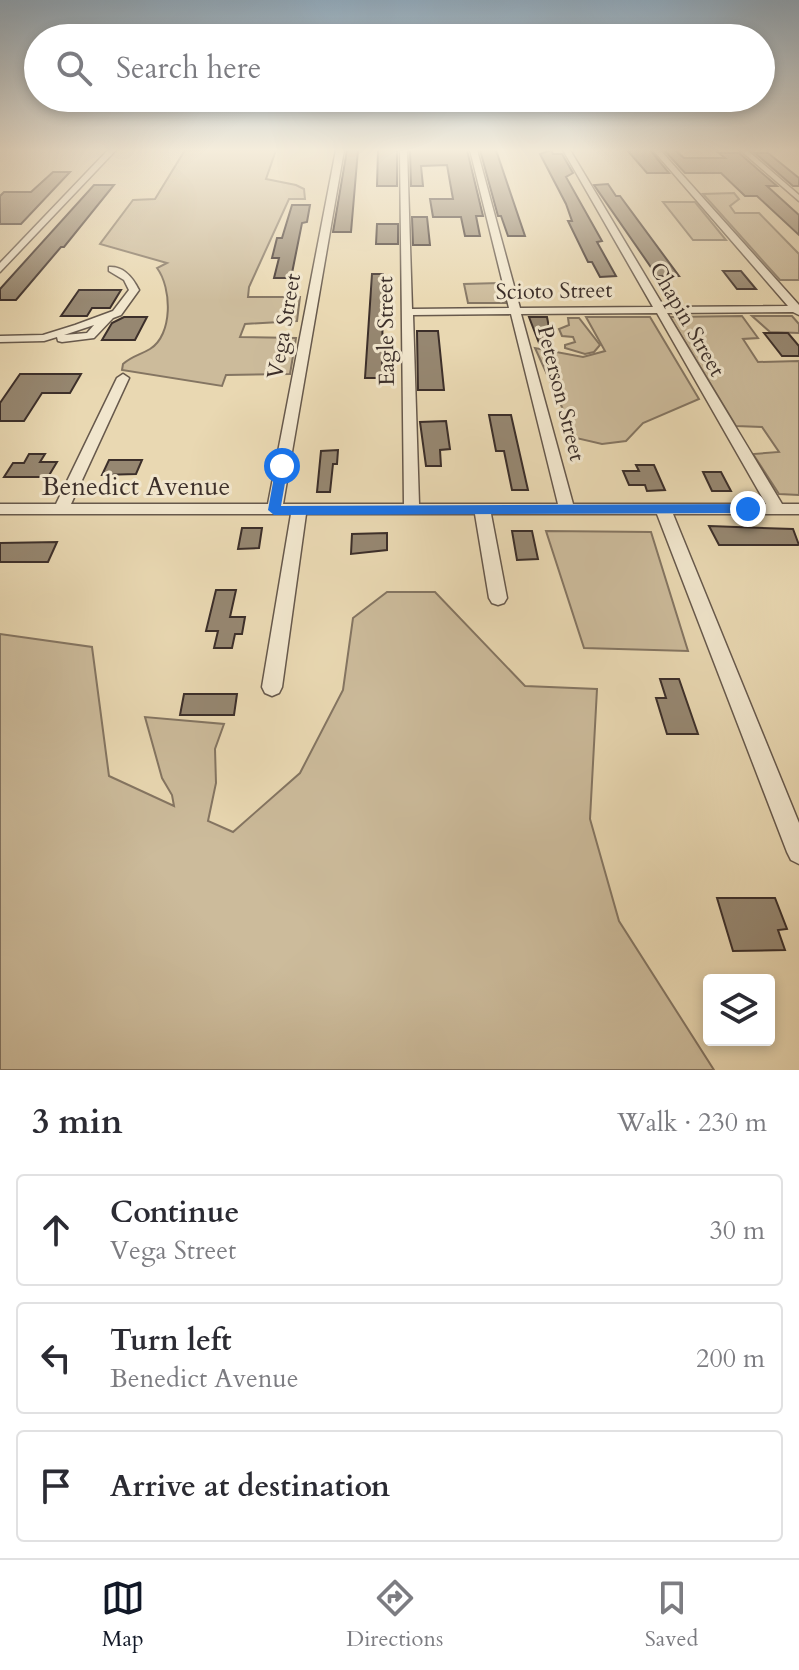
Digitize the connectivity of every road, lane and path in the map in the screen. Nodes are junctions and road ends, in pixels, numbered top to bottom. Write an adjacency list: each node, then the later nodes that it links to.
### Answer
1 (65, 200): 7 (street)
2 (331, 200): 20 (street, Vega Street)
3 (404, 200): 12 (street, Eagle Street)
4 (487, 200): 10 (street, Peterson Street)
5 (595, 200): 9 (street, Chapin Street)
6 (700, 200): 11 (street)
7 (0, 269)
8 (112, 269): 13 (street)
9 (659, 309): 10 (street, Scioto Street); 11 (street, Scioto Street); 18 (street, Chapin Street)
10 (517, 310): 12 (street, Scioto Street); 24 (street, Peterson Street)
11 (798, 310)
12 (406, 312): 22 (street, Eagle Street)
13 (0, 339)
14 (123, 378): 16 (street)
15 (0, 509): 16 (street, Benedict Avenue)
16 (61, 509): 20 (street, Benedict Avenue)
17 (663, 509): 18 (street, Benedict Avenue); 24 (street, Benedict Avenue); 27 (street)
18 (777, 509): 19 (street, Benedict Avenue)
19 (799, 509)
20 (274, 510): 21 (street, Benedict Avenue)
21 (299, 510): 22 (street, Benedict Avenue); 26 (street)
22 (412, 510): 23 (street, Benedict Avenue)
23 (482, 510): 24 (street, Benedict Avenue); 25 (street)
24 (567, 510)
25 (498, 598)
26 (272, 687)
27 (799, 852)

